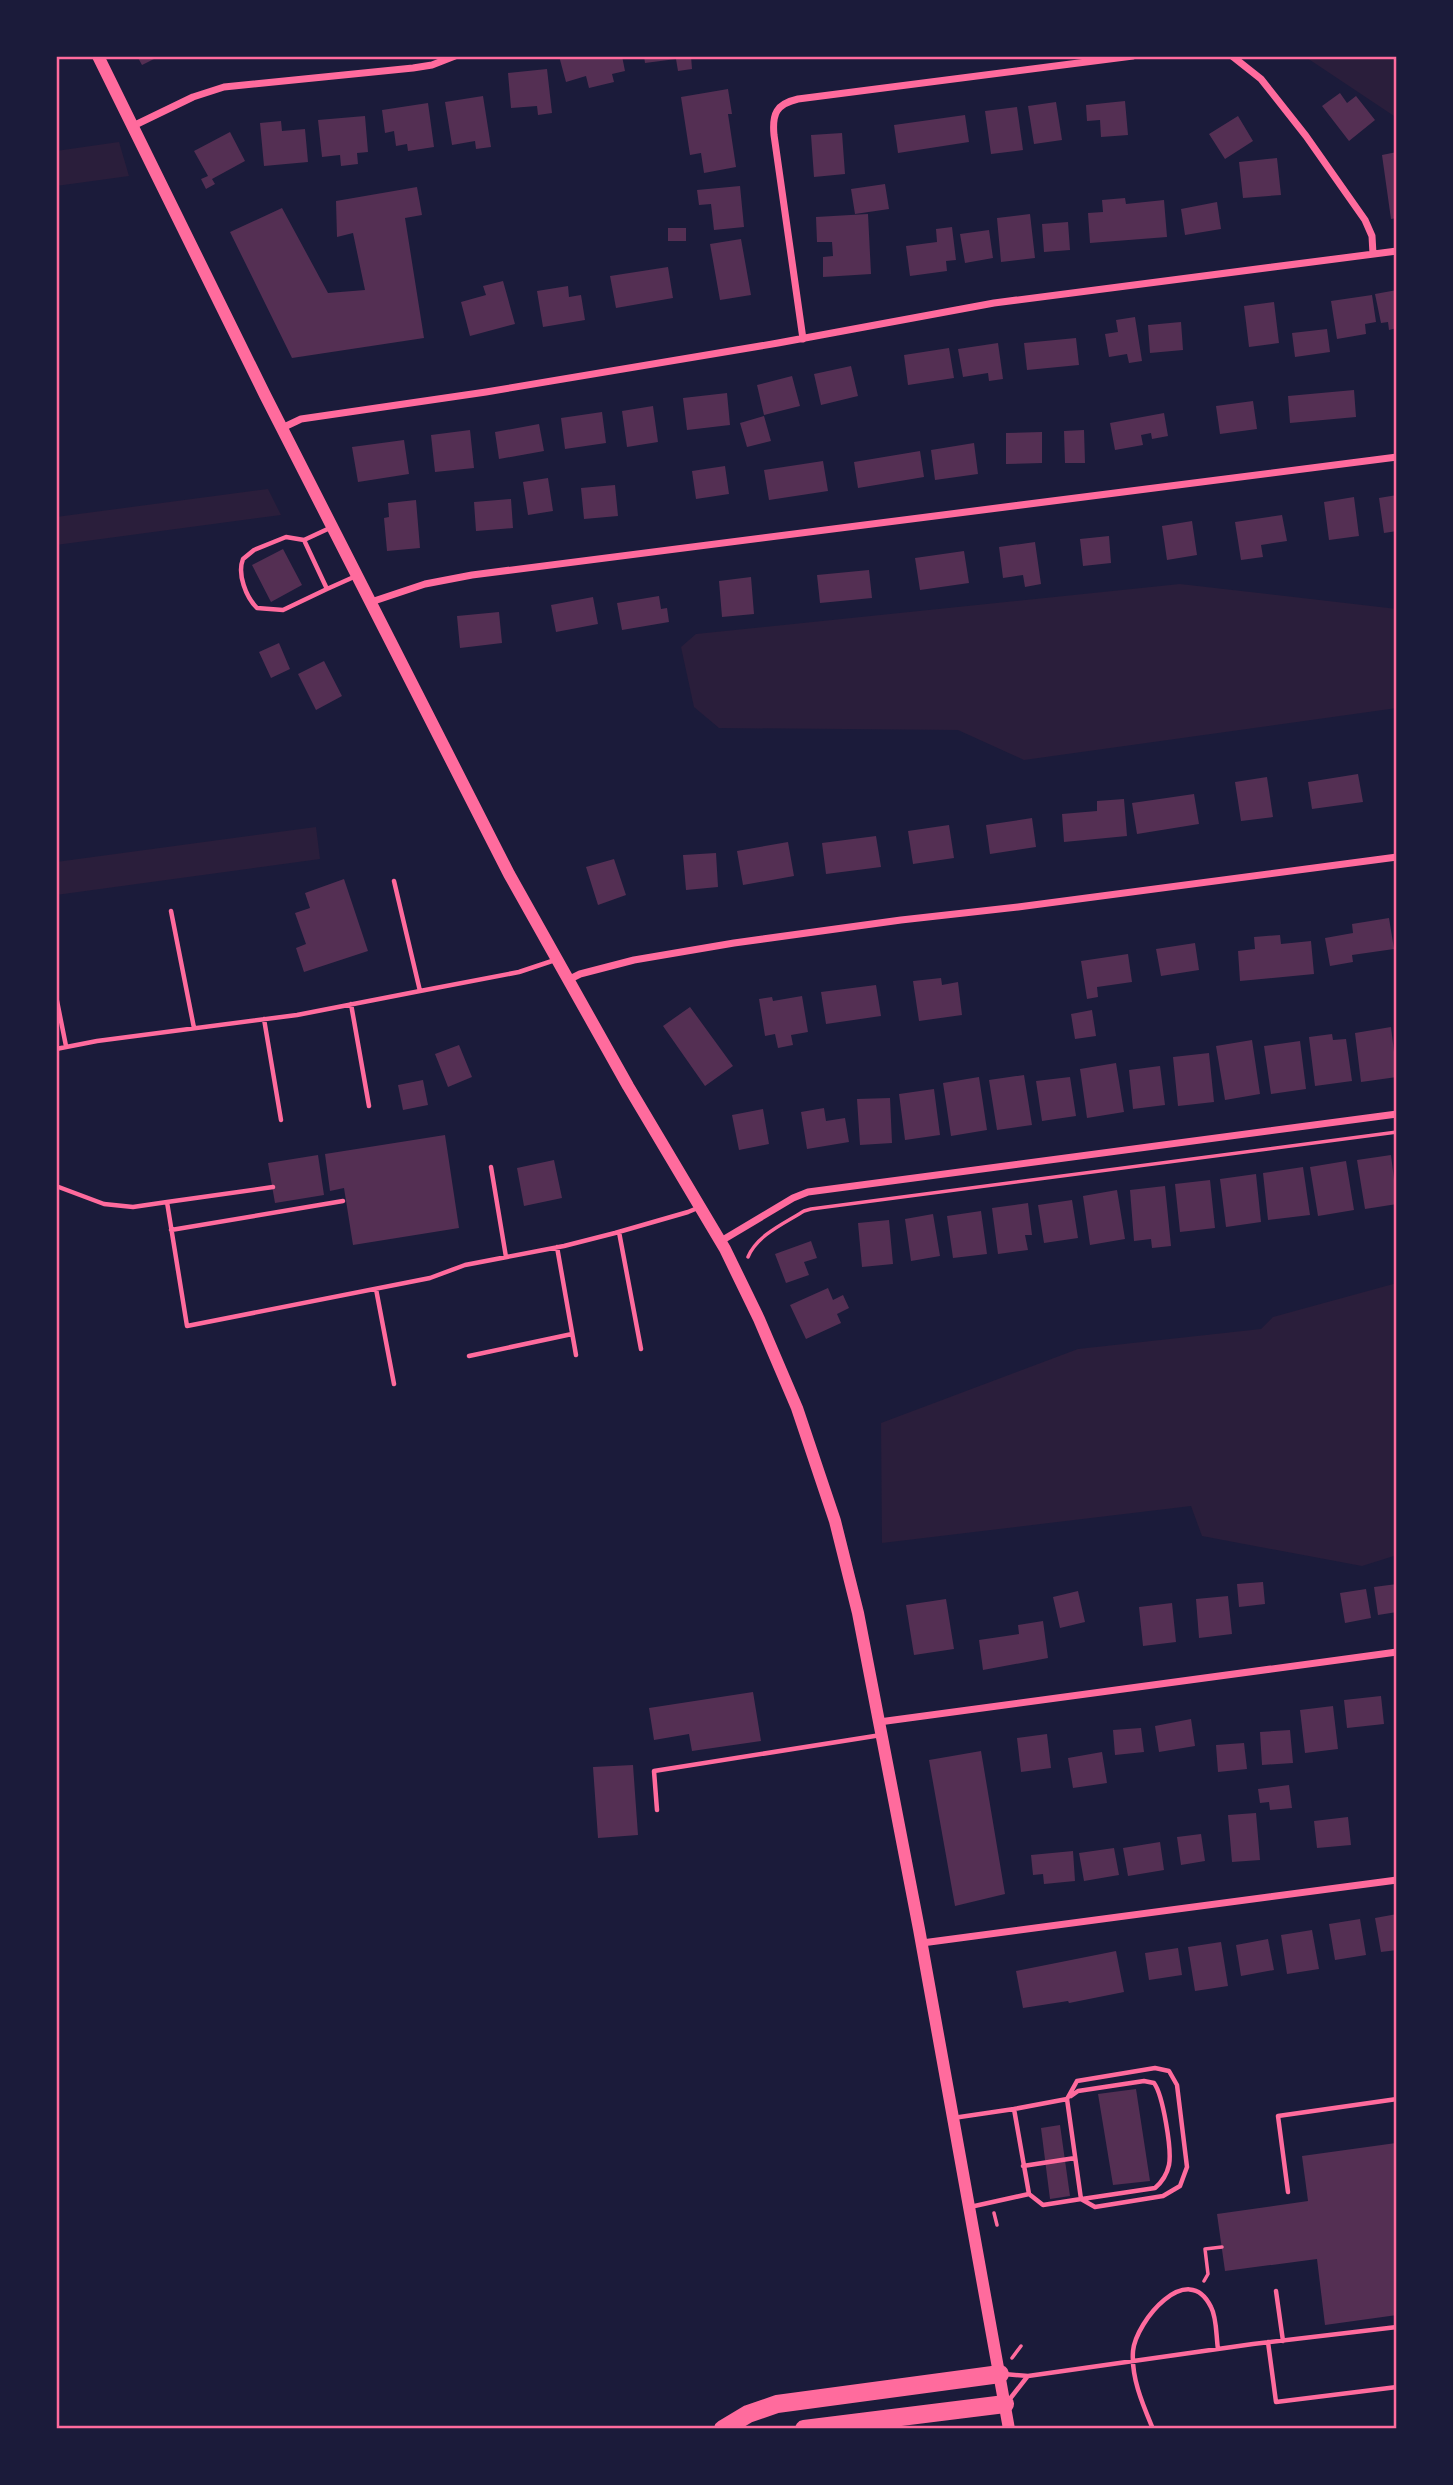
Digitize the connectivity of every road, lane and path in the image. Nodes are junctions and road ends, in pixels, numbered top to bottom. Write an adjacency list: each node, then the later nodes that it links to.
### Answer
1 (99, 56): 5 (main road)
2 (455, 56): 5 (street)
3 (1133, 56): 8 (street)
4 (1232, 56): 7 (street)
5 (133, 126): 9 (main road)
6 (1397, 251): 7 (street)
7 (1373, 254): 8 (street)
8 (803, 339): 9 (street)
9 (282, 428): 11 (main road)
10 (1397, 457): 15 (street)
11 (332, 527): 12 (lane); 13 (main road)
12 (304, 540): 14 (lane); 14 (lane)
13 (357, 575): 14 (lane); 15 (main road)
14 (327, 589)
15 (371, 602): 19 (main road)
16 (1397, 857): 20 (street)
17 (394, 881): 21 (lane)
18 (171, 911): 25 (lane)
19 (557, 959): 20 (main road); 21 (lane)
20 (568, 979): 37 (main road)
21 (421, 991): 23 (lane)
22 (56, 996): 26 (lane)
23 (351, 1004): 24 (lane); 28 (lane)
24 (264, 1019): 25 (lane); 30 (lane)
25 (194, 1028): 26 (lane)
26 (66, 1047): 27 (lane)
27 (56, 1049)
28 (369, 1106)
29 (1397, 1114): 40 (street)
30 (281, 1120)
31 (1397, 1132): 42 (path)
32 (491, 1167): 43 (lane)
33 (56, 1186): 36 (lane)
34 (272, 1187): 36 (lane)
35 (343, 1201): 38 (lane)
36 (167, 1202): 38 (lane)
37 (700, 1206): 39 (lane); 40 (main road)
38 (171, 1230): 44 (lane)
39 (619, 1232): 41 (lane); 46 (lane)
40 (721, 1241): 51 (main road)
41 (557, 1247): 43 (lane); 45 (lane)
42 (748, 1256)
43 (506, 1257): 44 (lane)
44 (376, 1289): 49 (lane)
45 (572, 1334): 47 (lane); 48 (lane)
46 (641, 1349)
47 (576, 1354)
48 (469, 1356)
49 (394, 1384)
50 (1397, 1652): 51 (street)
51 (880, 1729): 52 (lane); 54 (main road)
52 (657, 1810)
53 (1397, 1880): 54 (street)
54 (922, 1943): 58 (main road)
55 (1067, 2099): 57 (lane); 59 (lane); 63 (lane); 63 (lane)
56 (1397, 2099): 61 (lane)
57 (1014, 2109): 58 (lane); 60 (lane)
58 (952, 2118): 64 (main road)
59 (1075, 2158): 60 (lane); 63 (lane)
60 (1023, 2166): 62 (lane)
61 (1289, 2192)
62 (1029, 2194): 63 (lane); 64 (lane)
63 (1081, 2199)
64 (969, 2207): 73 (main road)
65 (1222, 2247): 66 (path)
66 (1208, 2274)
67 (1276, 2291): 69 (lane)
68 (1397, 2327): 69 (lane)
69 (1283, 2341): 70 (lane)
70 (1268, 2342): 71 (lane); 75 (lane)
71 (1218, 2349): 72 (lane); 72 (lane)
72 (1133, 2361): 74 (lane); 80 (lane)
73 (1000, 2374): 74 (lane); 76 (main road); 77 (highway)
74 (1028, 2376): 76 (lane)
75 (1397, 2387)
76 (1005, 2404): 78 (highway); 79 (main road)
77 (723, 2429)
78 (804, 2429)
79 (1009, 2429)
80 (1153, 2429)

